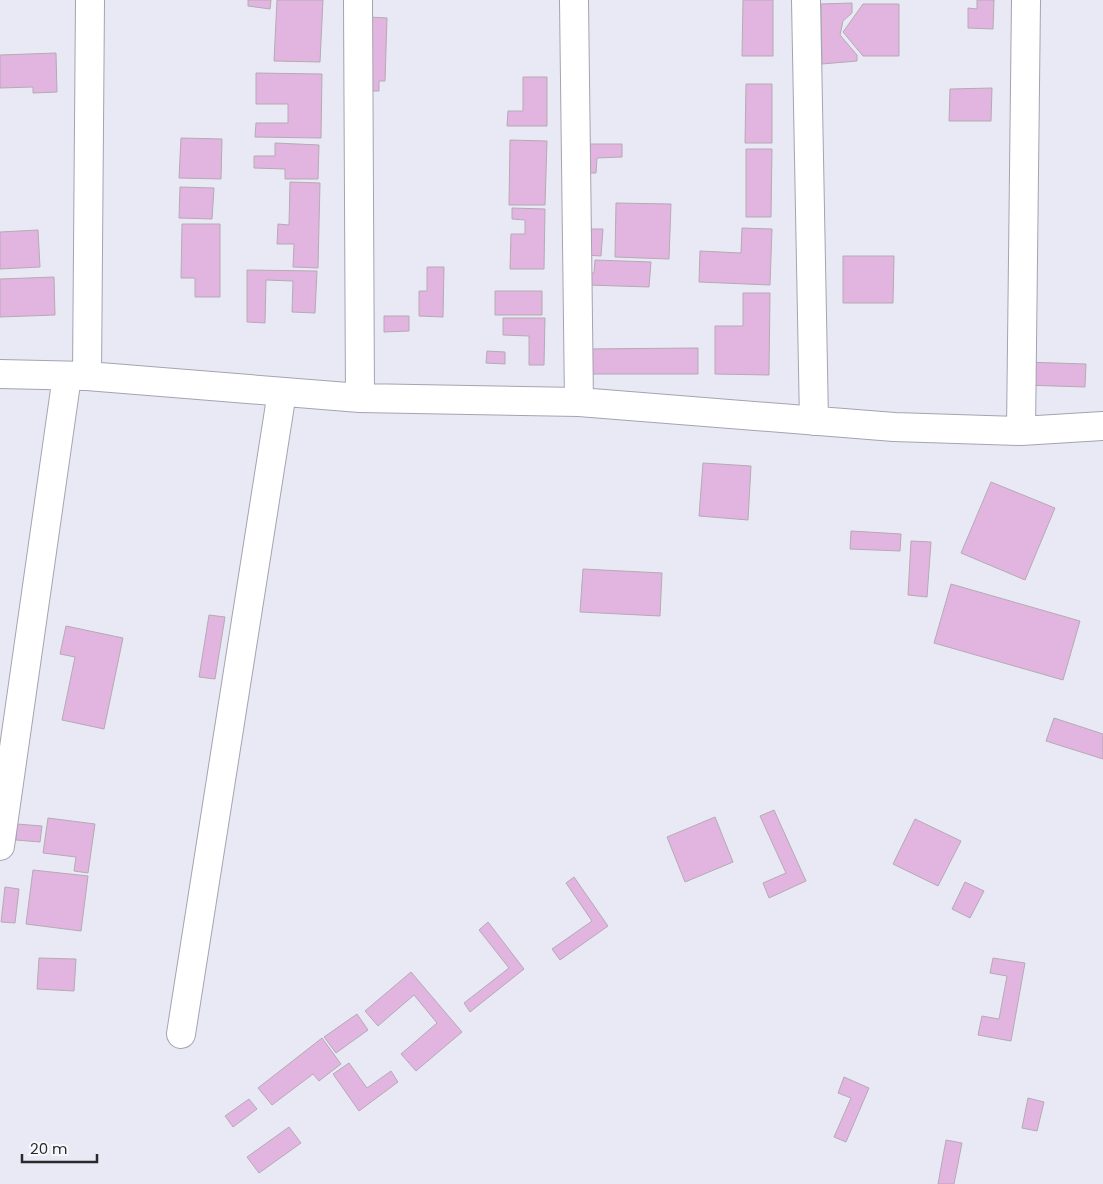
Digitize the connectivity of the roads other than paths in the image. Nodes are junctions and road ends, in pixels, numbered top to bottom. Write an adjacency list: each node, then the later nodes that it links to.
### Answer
1 (90, 0): 7 (street)
2 (358, 0): 9 (street)
3 (574, 0): 10 (street)
4 (806, 0): 11 (street)
5 (1026, 0): 13 (street)
6 (0, 374): 7 (street)
7 (77, 376): 8 (street); 14 (street)
8 (282, 392): 9 (street); 15 (street)
9 (360, 398): 10 (street)
10 (579, 402): 11 (street)
11 (814, 422): 13 (street)
12 (1103, 426): 13 (street)
13 (1021, 431)
14 (0, 846)
15 (181, 1034)

